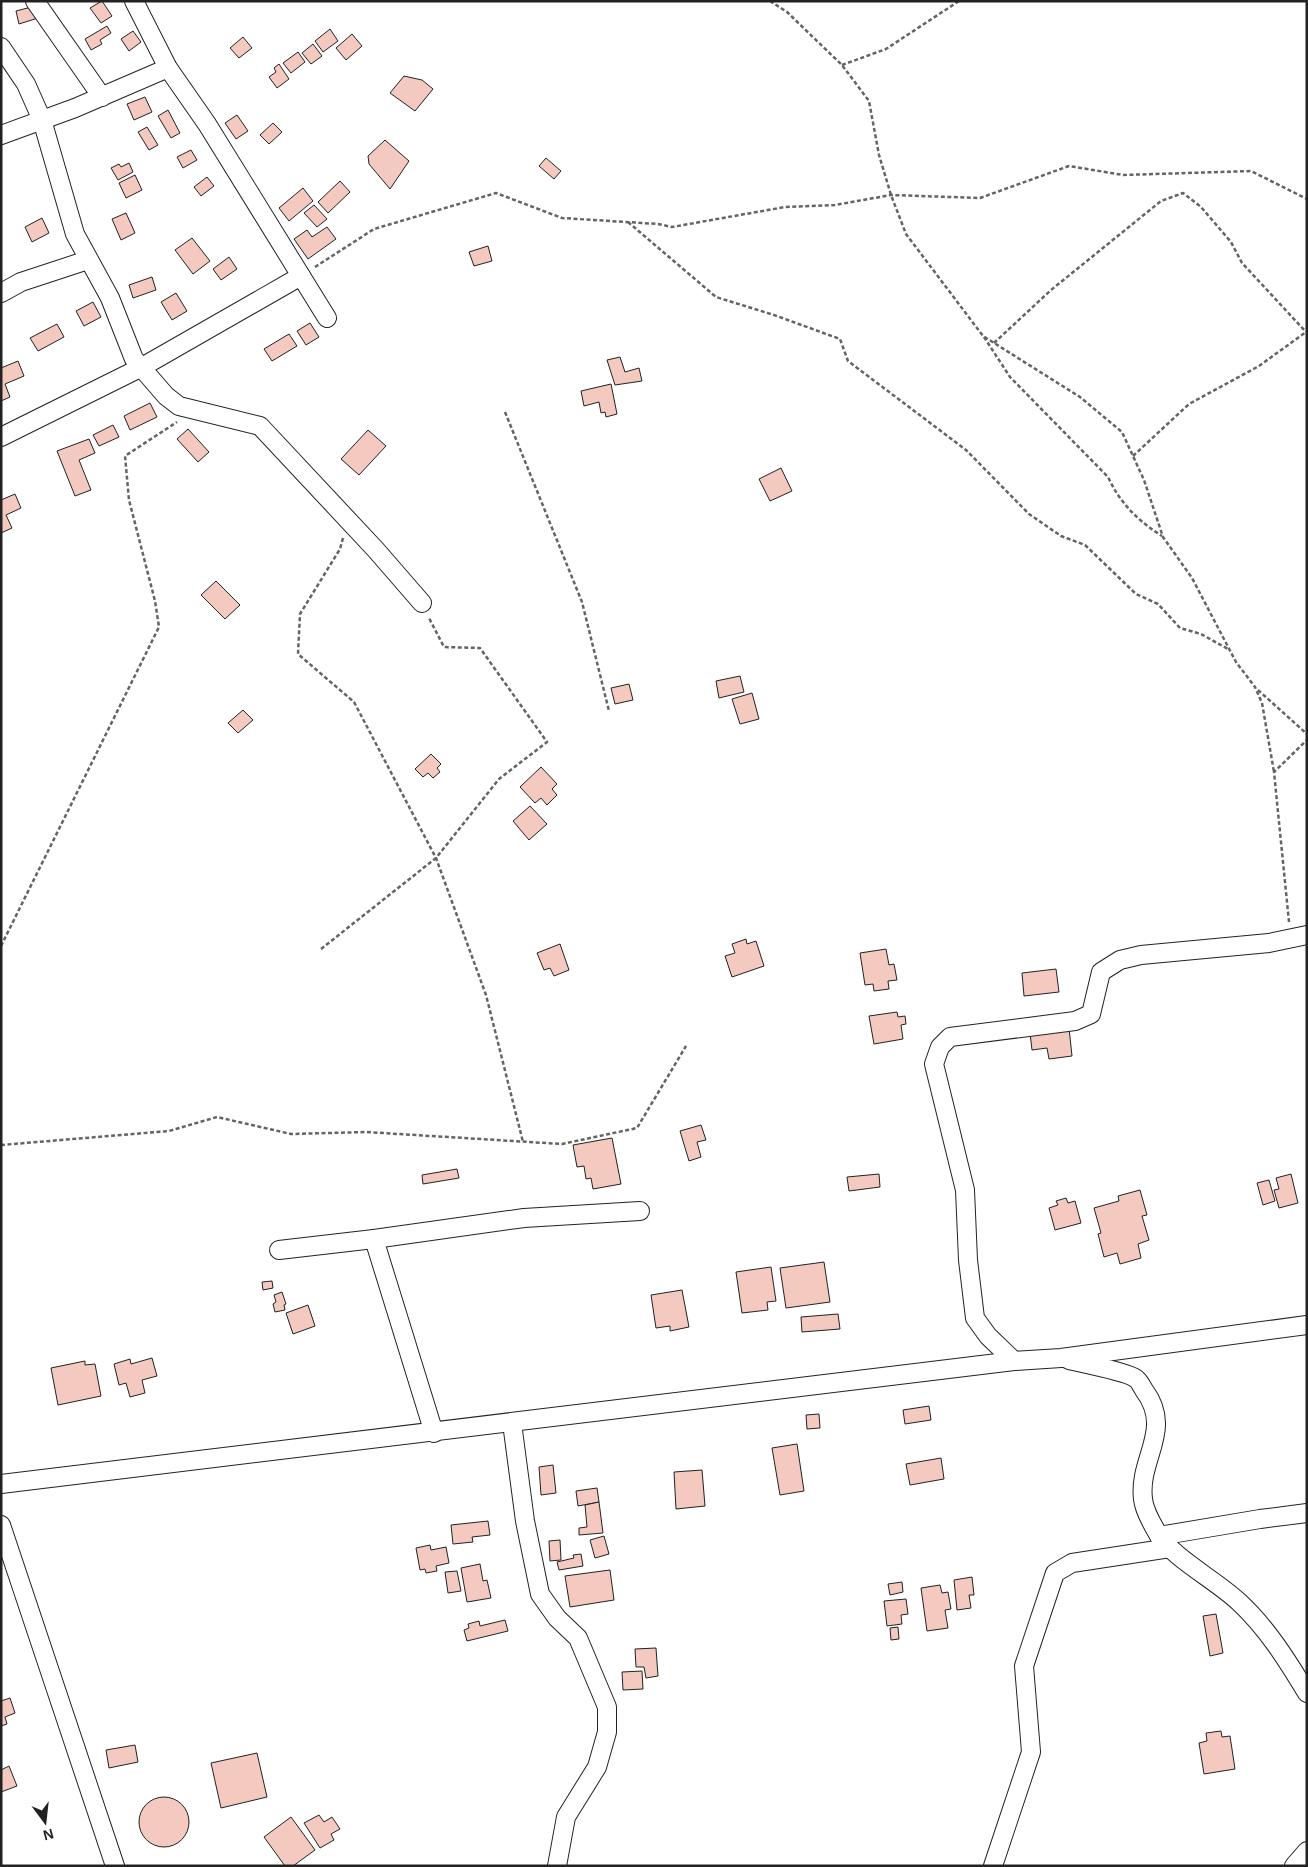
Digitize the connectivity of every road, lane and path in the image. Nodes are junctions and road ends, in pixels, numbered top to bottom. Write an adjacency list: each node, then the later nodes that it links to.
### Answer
1 (35, 1): 8 (street)
2 (134, 1): 7 (street)
3 (770, 1): 6 (path)
4 (959, 1): 6 (path)
5 (1, 47): 9 (street)
6 (842, 65): 11 (path)
7 (168, 68): 8 (street); 15 (street)
8 (102, 97): 9 (street)
9 (42, 120): 10 (street); 14 (street)
10 (1, 135)
11 (891, 195): 12 (path); 13 (path); 19 (path)
12 (1307, 198)
13 (627, 221): 15 (path); 29 (path)
14 (88, 260): 16 (street); 21 (street)
15 (301, 276): 17 (street); 21 (street)
16 (1, 293)
17 (327, 318)
18 (1306, 332): 20 (path); 25 (path)
19 (983, 336): 20 (path); 27 (path)
20 (994, 343): 25 (path)
21 (142, 367): 22 (street); 24 (street)
22 (195, 409): 26 (street); 37 (path)
23 (505, 412): 31 (path)
24 (1, 436)
25 (1133, 456): 27 (path)
26 (347, 520): 28 (street); 35 (path)
27 (1164, 537): 29 (path)
28 (422, 603): 35 (path)
29 (1230, 649): 30 (path)
30 (1255, 687): 32 (path); 34 (path)
31 (609, 711)
32 (1307, 734)
33 (1307, 740): 34 (path)
34 (1274, 772): 36 (path)
35 (436, 858): 38 (path); 40 (path)
36 (1299, 936): 47 (street)
37 (1, 946)
38 (322, 949)
39 (686, 1046): 40 (path)
40 (523, 1142): 41 (path)
41 (1, 1145)
42 (640, 1211): 43 (street)
43 (374, 1239): 44 (street); 49 (street)
44 (279, 1250)
45 (1307, 1325): 46 (street)
46 (1062, 1358): 47 (street); 53 (street)
47 (1014, 1362): 48 (street)
48 (512, 1423): 49 (street); 57 (street)
49 (434, 1433): 50 (street)
50 (1, 1484)
51 (1307, 1513): 53 (street)
52 (1, 1525): 56 (street)
53 (1165, 1542): 54 (street); 58 (street)
54 (1307, 1693)
55 (1307, 1851): 59 (street)
56 (116, 1866)
57 (557, 1866)
58 (993, 1866)
59 (1294, 1866)

